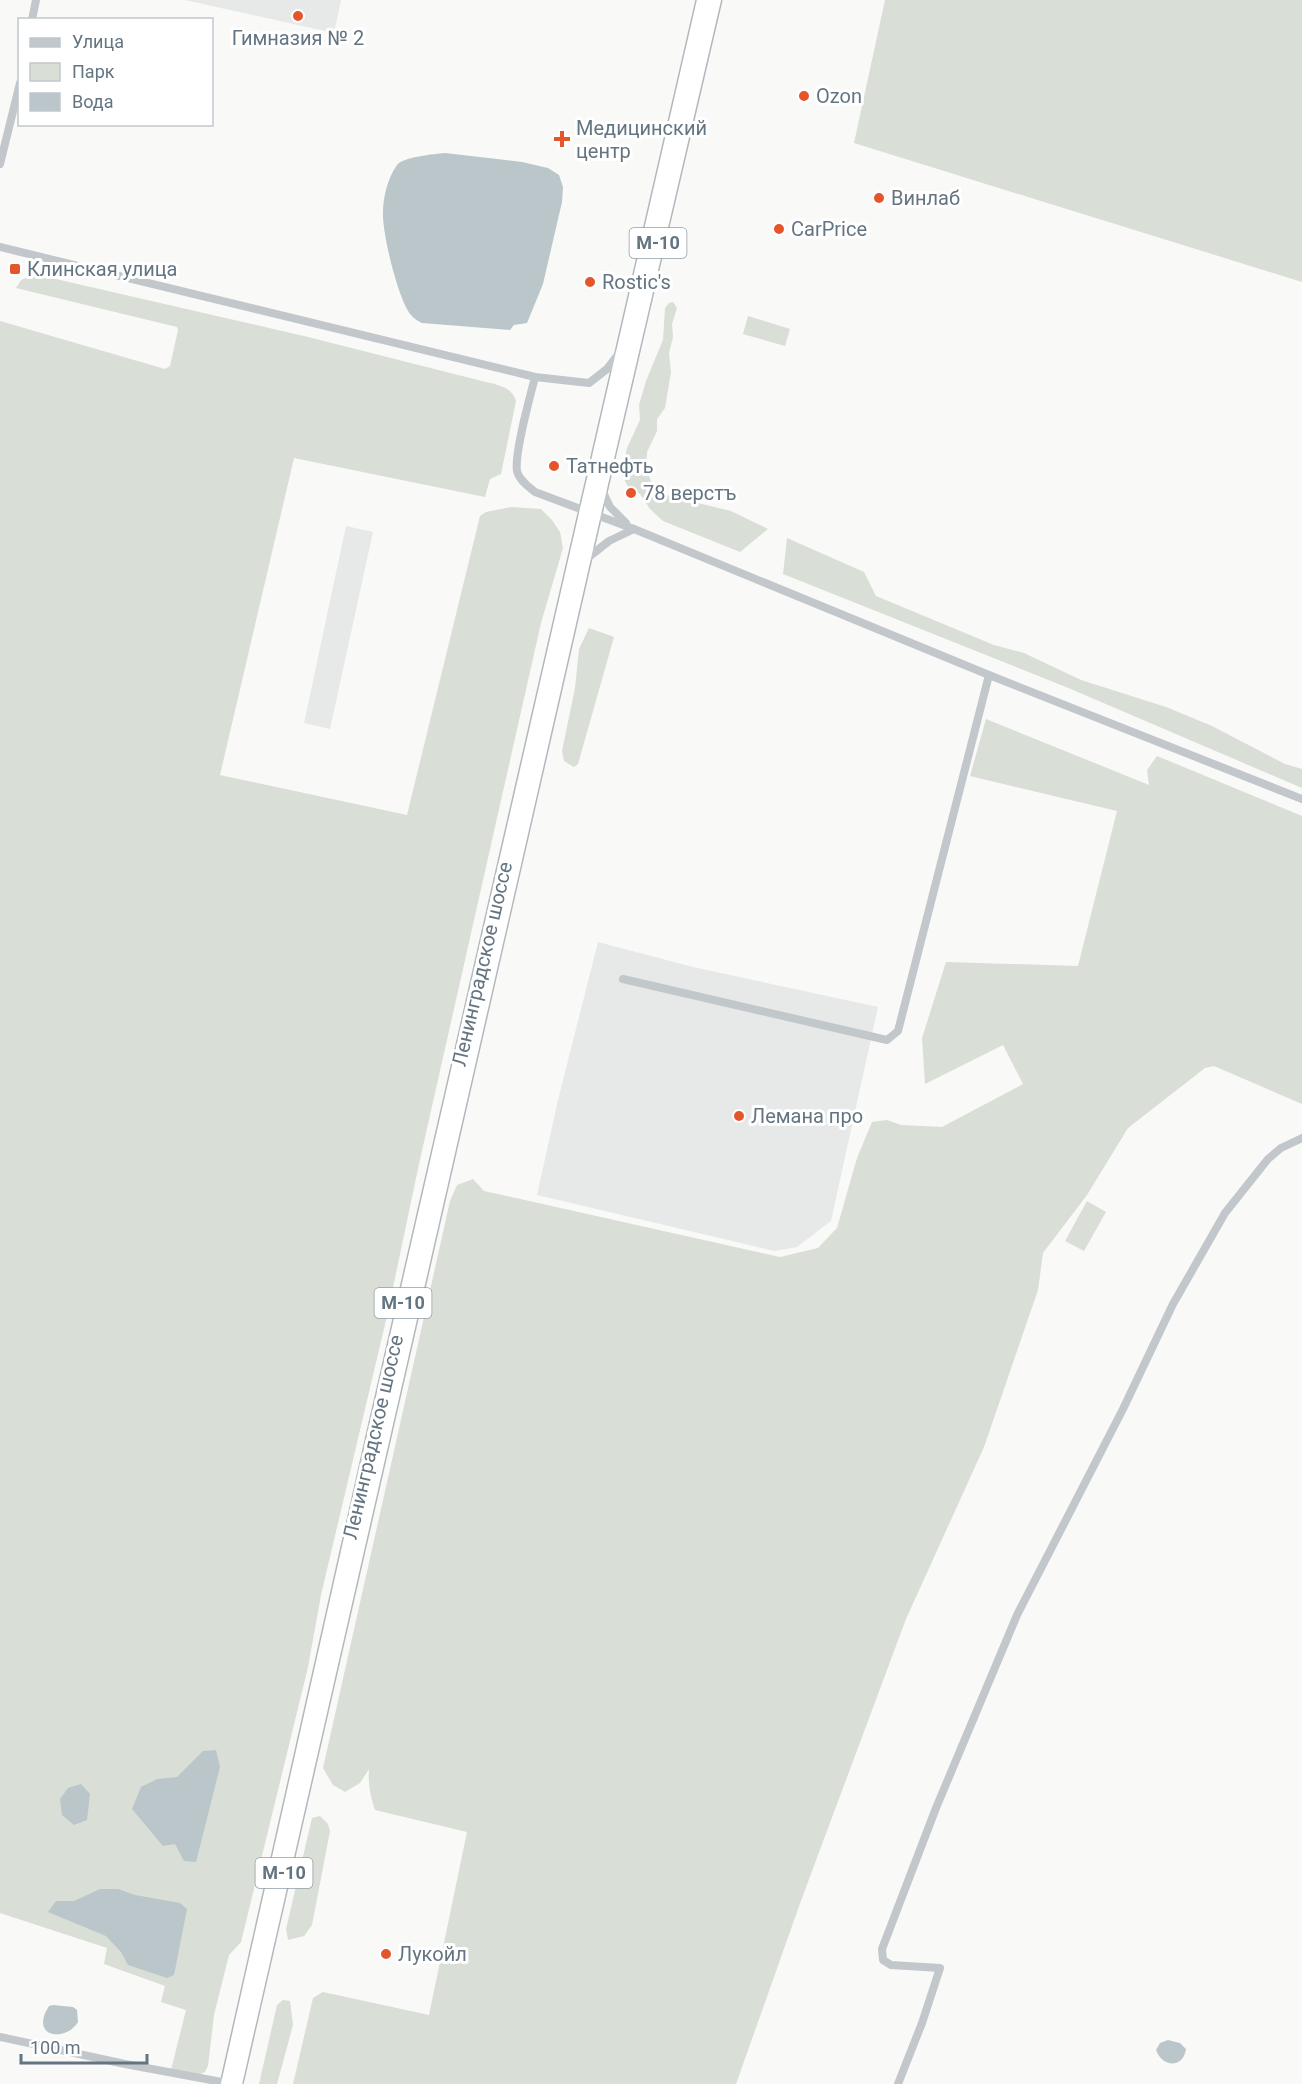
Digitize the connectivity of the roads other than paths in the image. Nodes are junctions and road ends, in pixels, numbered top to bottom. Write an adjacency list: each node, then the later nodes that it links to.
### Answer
1 (36, 0): 4 (street)
2 (703, 0): 8 (highway, М-10)
3 (715, 0): 10 (highway, М-10)
4 (32, 18)
5 (18, 91): 6 (street)
6 (0, 164)
7 (0, 247): 9 (street)
8 (624, 347): 9 (street); 11 (highway, М-10)
9 (535, 377): 11 (street)
10 (601, 487): 11 (highway, М-10); 12 (street)
11 (590, 512): 12 (street); 13 (highway, Ленинградское шоссе / М-10); 19 (highway, Ленинградское шоссе / М-10)
12 (634, 529): 13 (street); 14 (street)
13 (585, 560): 19 (highway, Ленинградское шоссе / М-10)
14 (989, 675): 15 (street); 16 (street)
15 (1302, 799)
16 (623, 979)
17 (1302, 1138): 20 (street)
18 (0, 2037): 19 (street)
19 (230, 2084)
20 (898, 2084)

